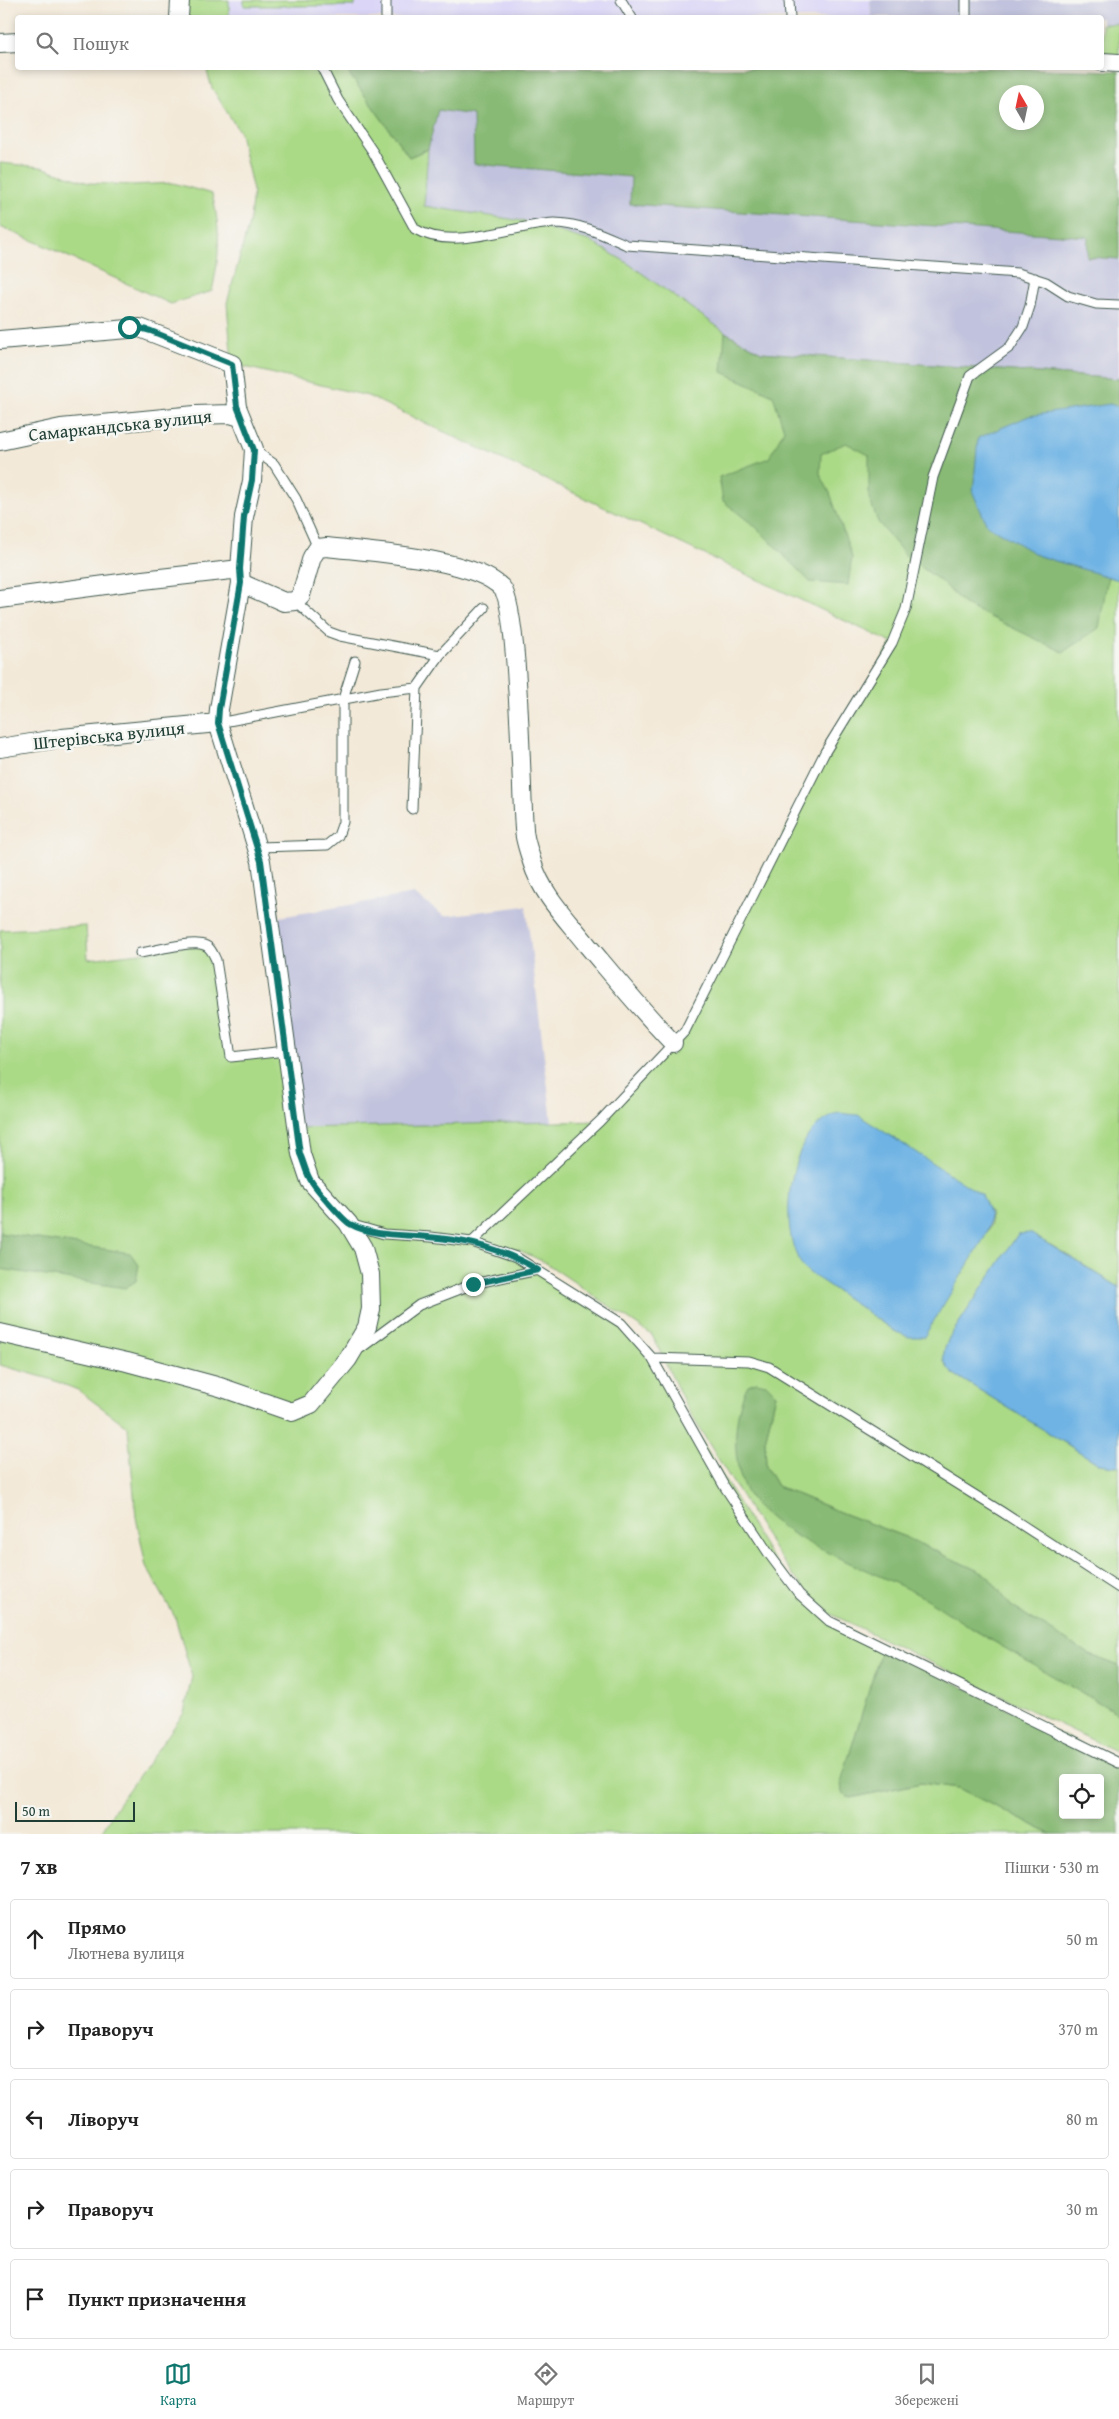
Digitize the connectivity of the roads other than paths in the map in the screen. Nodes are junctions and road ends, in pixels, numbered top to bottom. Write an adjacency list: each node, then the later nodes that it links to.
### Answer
1 (180, 0): 6 (street)
2 (386, 0): 7 (lane)
3 (621, 0): 8 (lane)
4 (789, 0): 9 (lane)
5 (966, 0): 10 (lane)
6 (179, 15)
7 (386, 15)
8 (630, 15)
9 (790, 15)
10 (966, 15)
11 (15, 42): 12 (street)
12 (0, 43)
13 (1104, 62): 14 (street)
14 (1119, 63)
15 (323, 70): 16 (lane)
16 (1035, 278): 17 (lane); 36 (lane)
17 (1119, 305)
18 (0, 340): 19 (street)
19 (240, 417): 20 (street, Самаркандська вулиця); 21 (street)
20 (0, 440)
21 (254, 450): 22 (lane); 23 (street)
22 (318, 548): 25 (street); 36 (street)
23 (241, 576): 24 (street); 25 (street); 31 (street)
24 (0, 599)
25 (295, 600): 27 (lane)
26 (484, 608): 27 (lane)
27 (440, 655): 29 (lane)
28 (355, 661): 30 (lane)
29 (417, 688): 30 (lane); 33 (lane)
30 (343, 699): 31 (lane); 34 (lane)
31 (218, 723): 32 (street, Штерівська вулиця); 34 (street)
32 (0, 748)
33 (412, 809)
34 (258, 847): 37 (street)
35 (140, 954): 37 (lane)
36 (673, 1042): 39 (lane)
37 (286, 1051): 38 (street)
38 (348, 1223): 39 (lane); 43 (street)
39 (472, 1242): 40 (lane)
40 (538, 1270): 42 (lane); 43 (lane)
41 (0, 1333): 43 (street)
42 (652, 1358): 44 (lane); 45 (lane)
43 (348, 1359)
44 (1119, 1588)
45 (1119, 1763)

